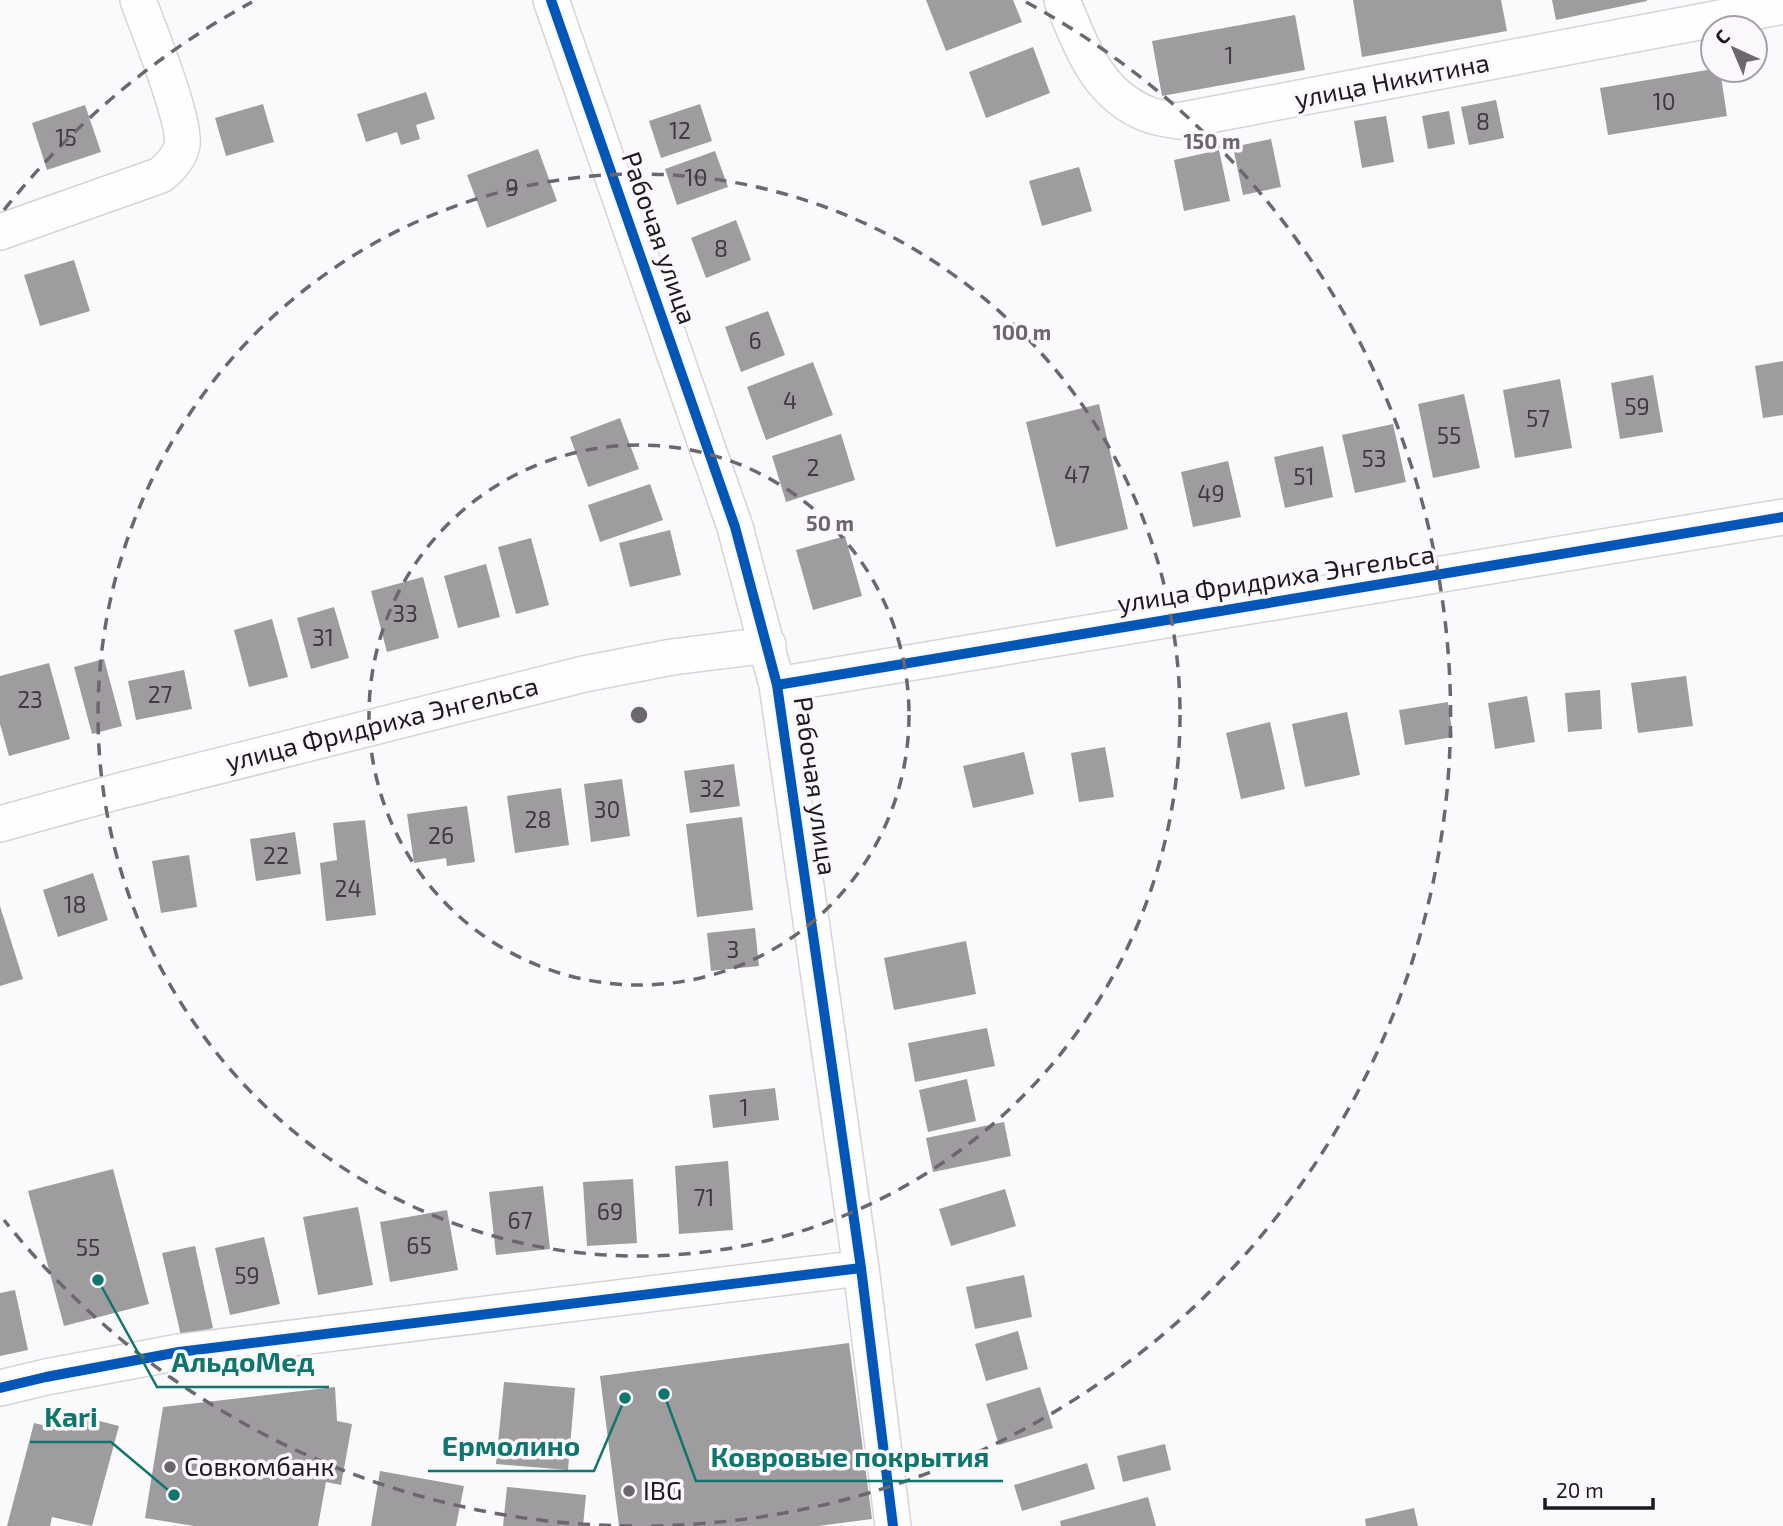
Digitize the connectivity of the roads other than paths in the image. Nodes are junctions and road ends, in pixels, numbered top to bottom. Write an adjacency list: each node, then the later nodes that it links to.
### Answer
1 (138, 0): 5 (street)
2 (551, 0): 7 (street, Рабочая улица)
3 (1062, 0): 4 (street, улица Никитина)
4 (1783, 3)
5 (0, 232)
6 (1783, 517): 8 (street, улица Фридриха Энгельса)
7 (768, 645): 8 (street, Рабочая улица); 9 (street, улица Фридриха Энгельса)
8 (777, 685): 10 (street, Рабочая улица)
9 (0, 824)
10 (862, 1268): 11 (street); 12 (street, Рабочая улица)
11 (0, 1388)
12 (893, 1526)

